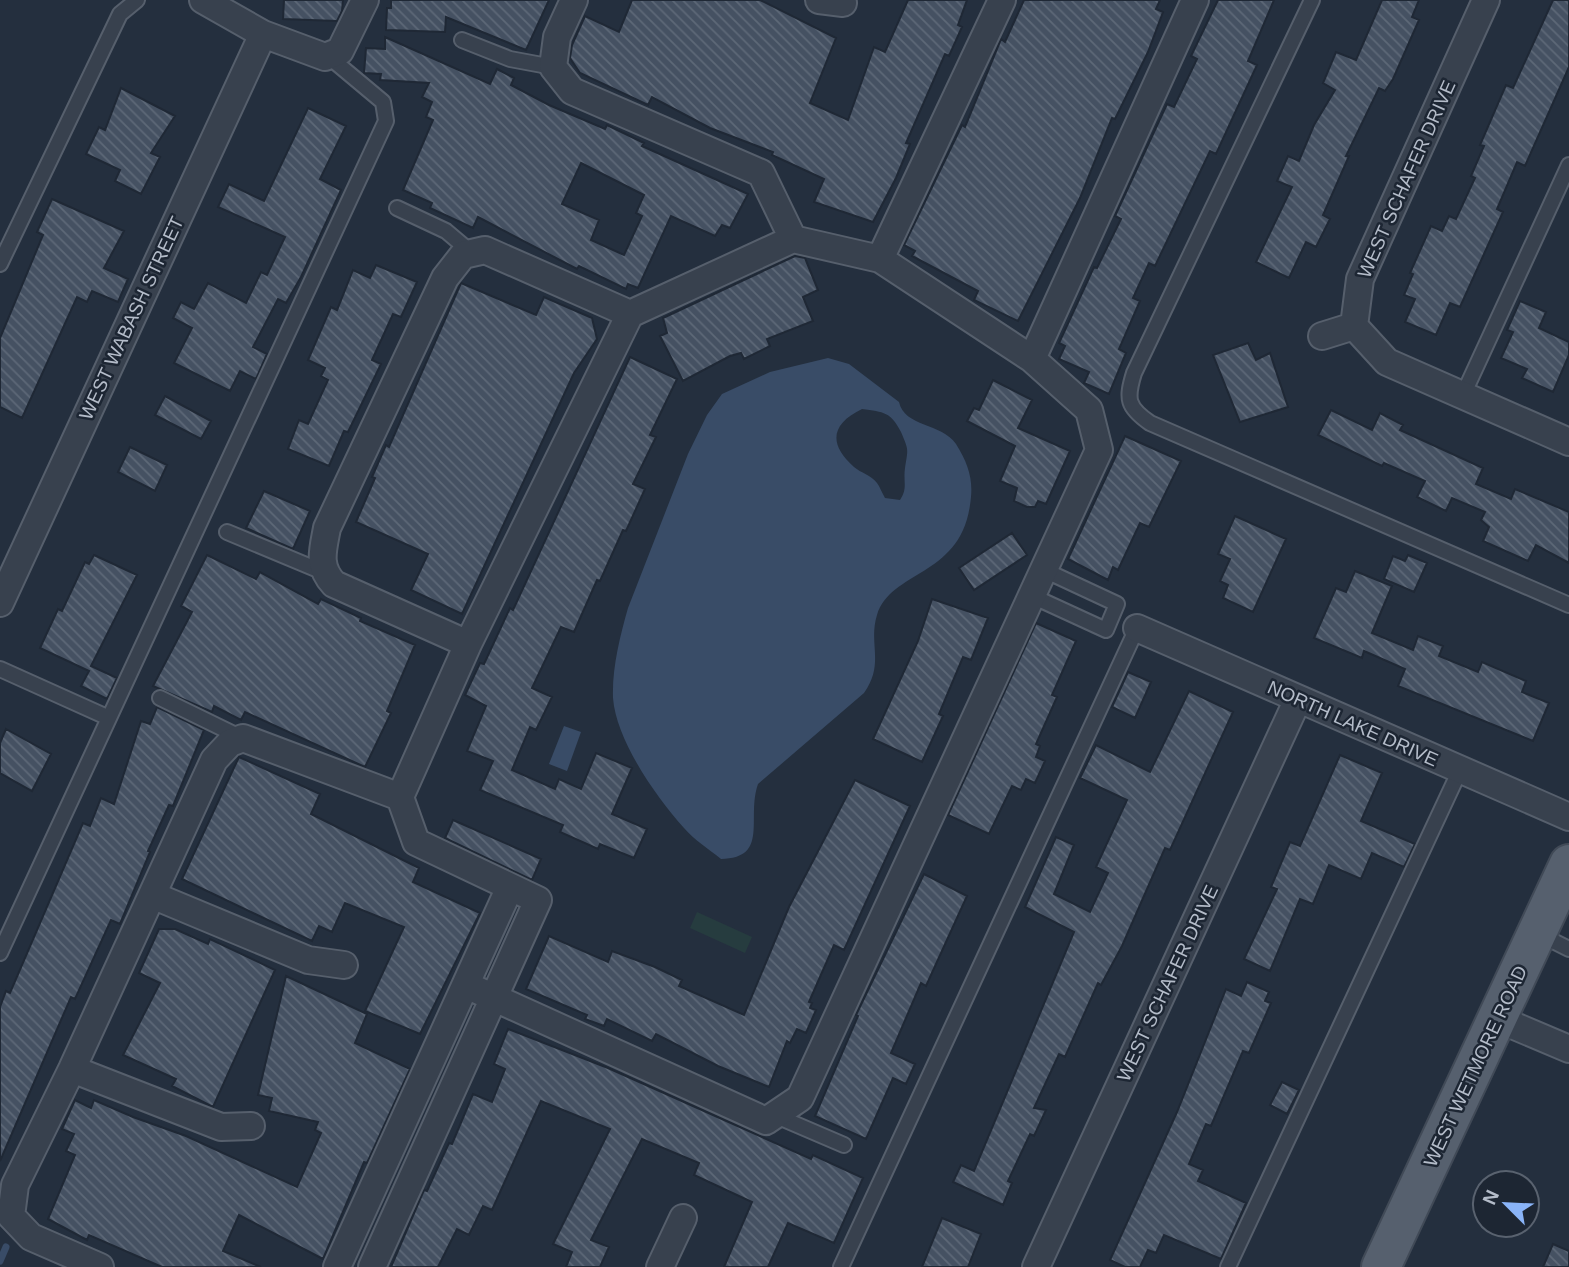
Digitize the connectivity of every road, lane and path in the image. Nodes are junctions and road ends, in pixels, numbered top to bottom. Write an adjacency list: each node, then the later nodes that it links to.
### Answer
1 (136, 0): 18 (lane)
2 (203, 0): 9 (street)
3 (365, 0): 11 (street)
4 (574, 0): 12 (street)
5 (1002, 0): 17 (street)
6 (1195, 0): 22 (street)
7 (1311, 0): 30 (lane)
8 (1486, 0): 20 (street, WEST SCHAFER DRIVE)
9 (263, 34): 11 (street); 29 (street, WEST WABASH STREET)
10 (462, 40): 12 (lane)
11 (328, 56): 36 (lane)
12 (553, 67): 15 (street)
13 (1569, 165): 23 (lane)
14 (397, 208): 16 (lane)
15 (793, 239): 17 (street); 19 (street)
16 (472, 253): 19 (street); 27 (street)
17 (880, 259): 22 (street)
18 (0, 264)
19 (630, 314): 32 (street)
20 (1354, 327): 21 (street); 23 (street)
21 (1322, 336)
22 (1032, 359): 26 (street)
23 (1462, 395): 24 (street)
24 (1569, 442)
25 (228, 532): 27 (lane)
26 (1044, 570): 28 (street); 28 (lane)
27 (323, 572): 32 (street)
28 (1032, 596): 53 (street)
29 (0, 603)
30 (1569, 605)
31 (1138, 628): 35 (street, NORTH LAKE DRIVE); 64 (lane)
32 (468, 644): 39 (street)
33 (0, 669): 36 (lane)
34 (160, 698): 37 (lane)
35 (1298, 699): 38 (street, NORTH LAKE DRIVE); 65 (street, WEST SCHAFER DRIVE)
36 (109, 718): 45 (lane)
37 (243, 738): 39 (street); 43 (street)
38 (1460, 769): 40 (street, NORTH LAKE DRIVE); 66 (lane)
39 (400, 797): 42 (street)
40 (1569, 817)
41 (1566, 878): 44 (main road, WEST WETMORE ROAD)
42 (510, 887): 47 (street); 48 (street)
43 (152, 895): 46 (street); 51 (street)
44 (1553, 941): 49 (main road, WEST WETMORE ROAD)
45 (0, 953)
46 (344, 965)
47 (466, 985): 48 (street); 52 (street)
48 (495, 998): 53 (street); 54 (street)
49 (1498, 1019): 50 (street); 67 (main road, WEST WETMORE ROAD)
50 (1569, 1049)
51 (72, 1069): 55 (street); 57 (street)
52 (411, 1106): 54 (lane); 59 (street)
53 (774, 1115): 56 (lane)
54 (440, 1119): 59 (street)
55 (251, 1126)
56 (844, 1145)
57 (5, 1217): 60 (street)
58 (683, 1218): 63 (street)
59 (370, 1233): 61 (street); 62 (street)
60 (100, 1267)
61 (337, 1267)
62 (372, 1267)
63 (660, 1267)
64 (841, 1267)
65 (1036, 1267)
66 (1228, 1267)
67 (1381, 1267)

